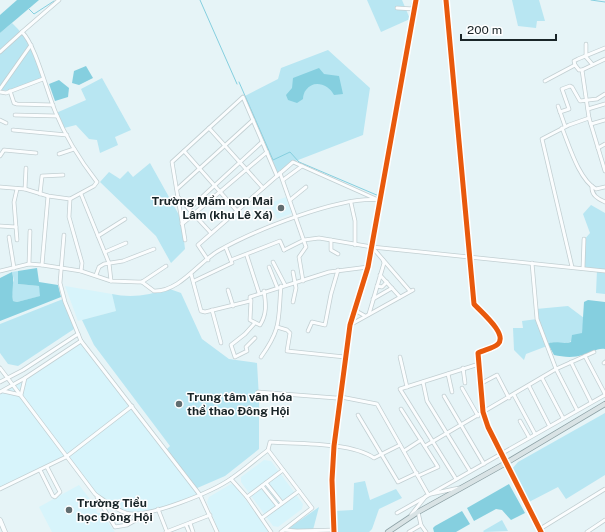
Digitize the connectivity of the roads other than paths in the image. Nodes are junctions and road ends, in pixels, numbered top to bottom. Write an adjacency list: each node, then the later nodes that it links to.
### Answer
1 (59, 0): 6 (street)
2 (416, 0): 5 (street)
3 (446, 0): 103 (street)
4 (397, 8): 5 (street)
5 (412, 8): 74 (street)
6 (22, 32): 8 (street); 10 (street)
7 (586, 44): 11 (street)
8 (31, 45): 16 (street); 18 (street)
9 (605, 48): 11 (street)
10 (0, 52)
11 (586, 55): 13 (street); 14 (street)
12 (605, 59): 13 (street)
13 (592, 64): 15 (street)
14 (575, 65): 15 (street); 17 (street)
15 (582, 70): 21 (street)
16 (43, 79): 19 (street); 23 (street)
17 (545, 81)
18 (0, 90): 19 (street)
19 (10, 91): 23 (street)
20 (605, 94): 21 (street)
21 (587, 100): 25 (street); 26 (street)
22 (605, 104): 25 (street)
23 (52, 105): 28 (street)
24 (558, 106): 26 (street)
25 (588, 109): 29 (street)
26 (560, 112): 35 (street)
27 (15, 115): 28 (street)
28 (57, 116): 38 (street)
29 (590, 118): 34 (street); 35 (street)
30 (0, 120): 33 (street)
31 (253, 120): 36 (street); 39 (street); 41 (street)
32 (605, 120): 34 (street)
33 (6, 123)
34 (591, 124): 42 (street)
35 (564, 127): 59 (street); 115 (street)
36 (209, 128): 41 (street); 44 (street)
37 (13, 130): 38 (street)
38 (67, 135): 43 (street)
39 (262, 142): 45 (street); 49 (street)
40 (605, 144): 42 (street)
41 (225, 145): 49 (street); 52 (street)
42 (598, 148): 53 (street)
43 (74, 149): 47 (street); 69 (street)
44 (184, 151): 52 (street); 66 (street)
45 (267, 152): 54 (street); 55 (street)
46 (36, 154): 48 (street)
47 (59, 154)
48 (0, 156)
49 (240, 162): 54 (street); 58 (street)
50 (302, 166): 55 (street); 57 (street); 74 (street)
51 (26, 168): 65 (street)
52 (199, 168): 58 (street); 66 (street)
53 (604, 168)
54 (246, 169): 63 (street); 67 (street)
55 (278, 174): 57 (street); 63 (street)
56 (63, 175): 68 (street)
57 (283, 180): 73 (street)
58 (215, 185): 67 (street); 77 (street)
59 (592, 186): 62 (street); 75 (street)
60 (0, 187): 64 (street)
61 (306, 187): 73 (street)
62 (605, 187)
63 (263, 188): 78 (street)
64 (17, 189): 65 (street); 84 (street)
65 (25, 189): 68 (street)
66 (177, 189): 71 (street)
67 (220, 192): 78 (street); 79 (street)
68 (40, 194): 70 (street)
69 (81, 194): 72 (street); 88 (street)
70 (48, 196): 72 (street); 111 (street)
71 (178, 197): 77 (street); 82 (street)
72 (70, 199): 121 (street)
73 (290, 200): 80 (street)
74 (378, 200): 76 (street); 97 (street)
75 (605, 202)
76 (351, 203): 80 (street); 96 (street)
77 (189, 209): 79 (street)
78 (237, 211): 86 (street)
79 (194, 214): 82 (street); 86 (street)
80 (296, 217): 93 (street); 98 (street)
81 (125, 219): 88 (street)
82 (182, 224): 92 (street)
83 (0, 226): 84 (street)
84 (16, 227): 91 (street)
85 (30, 231): 110 (street)
86 (211, 234): 104 (street)
87 (64, 235): 117 (street)
88 (98, 236): 100 (street)
89 (9, 237): 116 (street)
90 (584, 238): 118 (street)
91 (16, 240)
92 (185, 240)
93 (304, 240): 94 (street); 105 (street); 129 (street)
94 (331, 240): 96 (street); 101 (street)
95 (126, 242): 100 (street)
96 (355, 244): 97 (street)
97 (372, 247): 103 (street); 106 (street); 114 (street)
98 (226, 248): 104 (street); 105 (street)
99 (154, 249): 108 (street)
100 (105, 252): 108 (street)
101 (338, 254)
102 (247, 256): 139 (street)
103 (470, 258): 109 (street); 163 (street)
104 (208, 260): 124 (street)
105 (231, 260): 128 (street)
106 (383, 260): 126 (street); 142 (street)
107 (273, 262): 133 (street)
108 (109, 263): 125 (street); 127 (street)
109 (532, 263): 115 (street); 166 (street)
110 (29, 264): 111 (street); 116 (street)
111 (42, 266): 117 (street)
112 (166, 266): 130 (street)
113 (269, 266): 133 (street)
114 (368, 267): 119 (street); 146 (street)
115 (572, 267): 118 (street)
116 (14, 268): 120 (street)
117 (62, 268): 121 (street); 153 (street)
118 (583, 268): 122 (street)
119 (338, 270): 129 (street); 152 (street)
120 (0, 271)
121 (82, 271): 125 (street)
122 (605, 271)
123 (293, 272): 132 (street)
124 (191, 274): 128 (street); 130 (street)
125 (96, 275): 127 (street)
126 (380, 275): 131 (street); 134 (street)
127 (111, 281): 130 (street)
128 (194, 281): 147 (street)
129 (303, 281): 132 (street)
130 (142, 282)
131 (387, 282): 135 (street); 136 (street)
132 (295, 283): 133 (street); 144 (street)
133 (281, 286): 138 (street); 151 (street)
134 (377, 286): 135 (street); 143 (street)
135 (382, 287): 140 (street)
136 (392, 288): 140 (street); 142 (street)
137 (228, 290): 145 (street)
138 (264, 291): 139 (street); 149 (street)
139 (259, 293): 141 (street)
140 (384, 293): 143 (street)
141 (250, 297): 145 (street); 149 (street)
142 (400, 297): 148 (street)
143 (373, 299): 148 (street)
144 (293, 302)
145 (233, 306): 147 (street)
146 (356, 308): 148 (street); 150 (street)
147 (212, 310): 156 (street)
148 (367, 315): 150 (street)
149 (254, 324): 154 (street)
150 (350, 325): 160 (street)
151 (277, 327): 159 (street); 160 (street)
152 (308, 331)
153 (78, 334): 155 (street); 168 (street)
154 (255, 338)
155 (81, 341): 169 (street); 190 (street)
156 (221, 343)
157 (594, 352): 158 (street)
158 (585, 356): 162 (street); 182 (street)
159 (261, 357)
160 (345, 357): 185 (street)
161 (400, 358): 177 (street)
162 (571, 362): 166 (street); 188 (street)
163 (479, 364): 165 (street); 174 (street)
164 (0, 368): 168 (street)
165 (463, 368): 167 (street); 173 (street)
166 (556, 369): 170 (street); 192 (street)
167 (448, 374): 172 (street); 181 (street)
168 (8, 378): 171 (street); 175 (street)
169 (25, 378): 175 (street); 183 (street)
170 (542, 378): 176 (street); 196 (street)
171 (0, 382)
172 (423, 382): 177 (street); 200 (street)
173 (465, 383)
174 (480, 384): 187 (street); 193 (street)
175 (14, 385): 179 (street); 183 (street)
176 (530, 386): 184 (street); 199 (street)
177 (407, 387): 204 (street)
178 (462, 388): 195 (street)
179 (1, 392): 183 (street)
180 (258, 392): 185 (street)
181 (452, 392)
182 (605, 394): 188 (street)
183 (21, 395): 212 (street)
184 (514, 395): 187 (street); 201 (street)
185 (341, 396): 205 (street); 206 (street)
186 (444, 396): 198 (street)
187 (509, 398): 193 (street)
188 (591, 402): 192 (street)
189 (605, 404): 213 (main road)
190 (132, 406): 212 (street); 229 (street)
191 (401, 409): 203 (street)
192 (577, 410): 196 (street)
193 (483, 412): 195 (street); 210 (street)
194 (358, 415): 211 (street)
195 (478, 416): 198 (street)
196 (563, 418): 199 (street)
197 (520, 421): 202 (street)
198 (461, 425): 200 (street); 214 (street)
199 (549, 425): 201 (street)
200 (447, 432): 204 (street); 218 (street)
201 (535, 434): 202 (street)
202 (529, 437): 210 (street)
203 (421, 440): 207 (street); 209 (street)
204 (433, 441): 207 (street); 221 (street)
205 (400, 445): 209 (street); 211 (street)
206 (334, 446): 208 (street); 211 (street); 248 (street)
207 (425, 446): 219 (street)
208 (268, 450): 217 (street); 220 (street)
209 (404, 451): 219 (street)
210 (501, 453): 213 (street); 214 (street)
211 (382, 455): 219 (street)
212 (66, 457): 215 (street); 228 (street)
213 (506, 463): 224 (main road); 249 (street)
214 (484, 464): 218 (street)
215 (47, 467): 216 (street); 216 (street)
216 (40, 470): 225 (street)
217 (283, 470): 222 (street); 227 (street)
218 (470, 471): 221 (street)
219 (417, 474): 230 (street)
220 (231, 479): 229 (street); 231 (street)
221 (456, 479): 230 (street)
222 (266, 483): 223 (street); 232 (street)
223 (262, 486): 231 (street); 233 (street)
224 (463, 487): 230 (street); 236 (main road)
225 (0, 489)
226 (605, 489): 249 (street)
227 (299, 491): 232 (street); 247 (street)
228 (95, 494): 235 (street); 246 (street)
229 (200, 494): 234 (street); 238 (street)
230 (428, 494): 237 (street); 241 (street)
231 (247, 497): 239 (street)
232 (282, 503): 233 (street)
233 (278, 506): 239 (street)
234 (158, 509): 235 (street); 252 (street)
235 (149, 512): 246 (street)
236 (418, 512): 241 (main road); 245 (street)
237 (397, 513)
238 (210, 515): 243 (street); 255 (street)
239 (262, 518): 256 (street)
240 (0, 520): 250 (street)
241 (407, 520): 257 (main road)
242 (605, 520): 260 (street)
243 (190, 523): 244 (street); 254 (street)
244 (186, 524): 252 (street); 253 (street)
245 (421, 524): 258 (street); 259 (street)
246 (116, 527): 251 (street)
247 (283, 531): 248 (street)
248 (334, 531)
249 (541, 531)
250 (5, 532)
251 (118, 532)
252 (167, 532)
253 (189, 532)
254 (193, 532)
255 (217, 532)
256 (271, 532)
257 (388, 532)
258 (410, 532)
259 (426, 532)
260 (587, 532)

